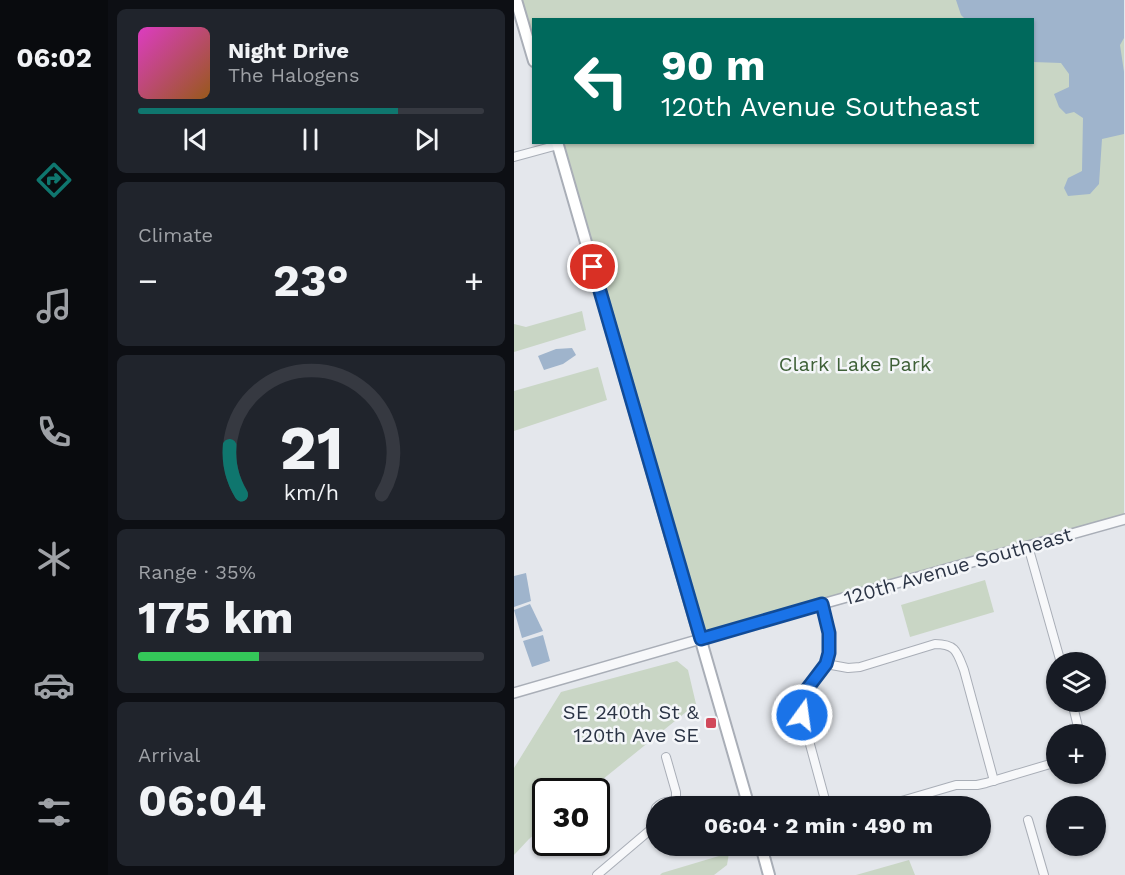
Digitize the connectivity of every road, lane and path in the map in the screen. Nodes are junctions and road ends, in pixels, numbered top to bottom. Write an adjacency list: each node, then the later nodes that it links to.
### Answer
1 (516, 0): 2 (main road)
2 (532, 54)
3 (557, 144): 4 (street); 8 (main road)
4 (514, 158)
5 (1124, 519): 6 (street, 120th Avenue Southeast)
6 (1028, 546): 7 (street, 120th Avenue Southeast); 9 (street)
7 (822, 604): 8 (street, 120th Avenue Southeast); 10 (street)
8 (701, 639): 11 (street, 120th Avenue Southeast); 16 (main road)
9 (1058, 652)
10 (826, 664): 14 (street); 17 (street)
11 (514, 693)
12 (666, 757): 15 (street)
13 (1046, 765): 14 (street)
14 (994, 781): 18 (street)
15 (677, 796)
16 (746, 796)
17 (824, 796)
18 (918, 796)
19 (1028, 820): 24 (street)
20 (646, 833): 22 (street)
21 (764, 856): 23 (main road)
22 (597, 875)
23 (769, 875)
24 (1044, 875)

